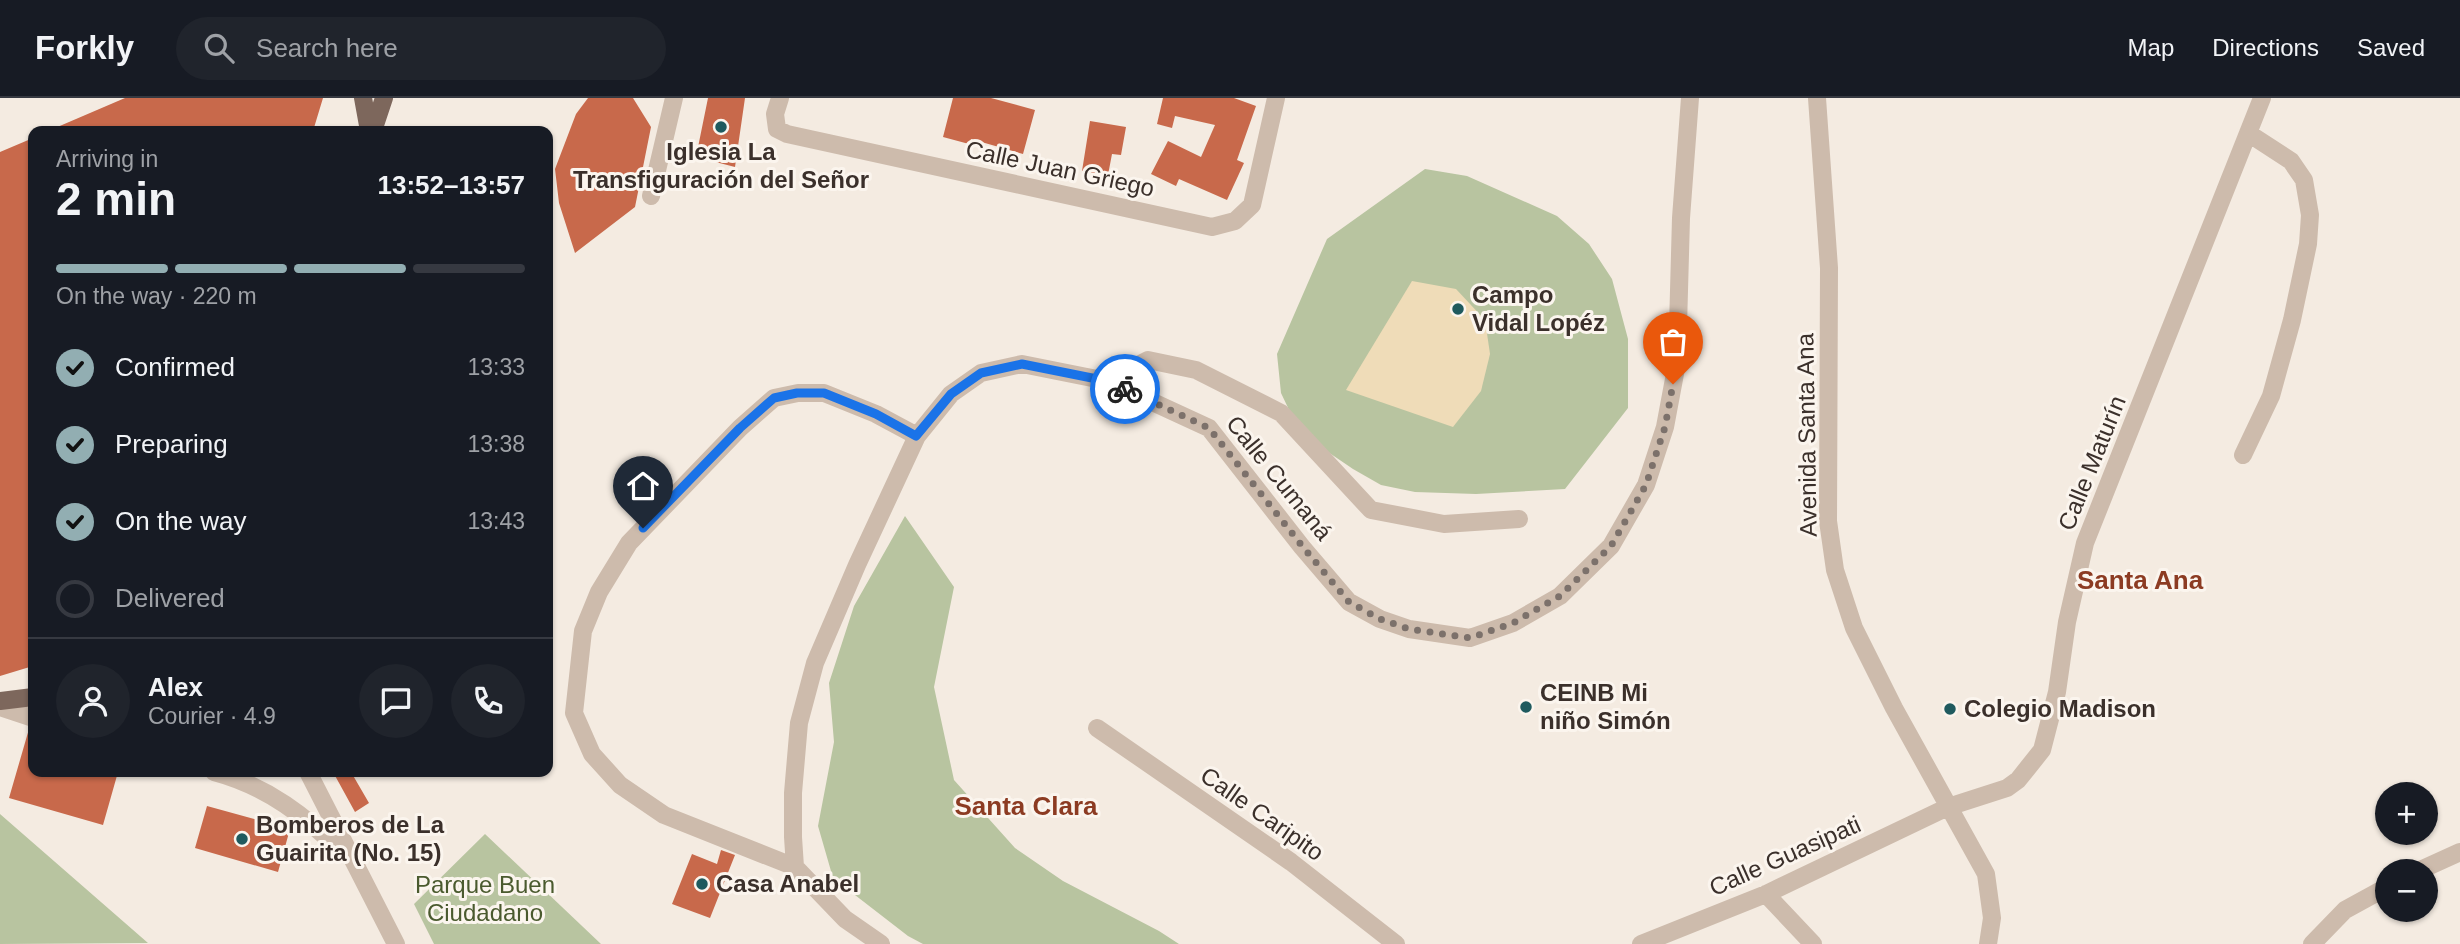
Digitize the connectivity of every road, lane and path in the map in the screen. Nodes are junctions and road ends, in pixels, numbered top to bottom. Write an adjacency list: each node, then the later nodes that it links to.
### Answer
1 (363, 98): 9 (main road)
2 (384, 98): 10 (main road)
3 (674, 98): 12 (street)
4 (780, 98): 5 (street, Calle Juan Griego)
5 (1276, 98)
6 (1690, 98): 13 (street, Calle Cumaná)
7 (1817, 98): 24 (street, Avenida Santa Ana)
8 (2262, 98): 11 (street, Calle Maturín)
9 (370, 126)
10 (373, 126)
11 (2248, 133): 15 (street); 24 (street, Calle Maturín)
12 (651, 196)
13 (1107, 381): 14 (street, Calle Cumaná); 16 (street)
14 (916, 436): 27 (street, Calle Cumaná); 27 (street)
15 (2243, 455)
16 (1519, 519)
17 (28, 698): 18 (main road)
18 (0, 701)
19 (0, 707): 20 (street)
20 (28, 716)
21 (1097, 728): 33 (street, Calle Caripito)
22 (229, 777): 28 (street)
23 (311, 777): 28 (street)
24 (1948, 807): 29 (street, Calle Guasipati); 36 (street, Avenida Santa Ana)
25 (2460, 852): 26 (street)
26 (2438, 862)
27 (795, 867): 32 (street)
28 (358, 868): 31 (street)
29 (1766, 894): 34 (street, Calle Guasipati); 35 (street)
30 (2375, 894): 37 (street)
31 (396, 944)
32 (881, 944)
33 (1396, 944)
34 (1641, 944)
35 (1813, 944)
36 (1988, 944)
37 (2312, 944)

